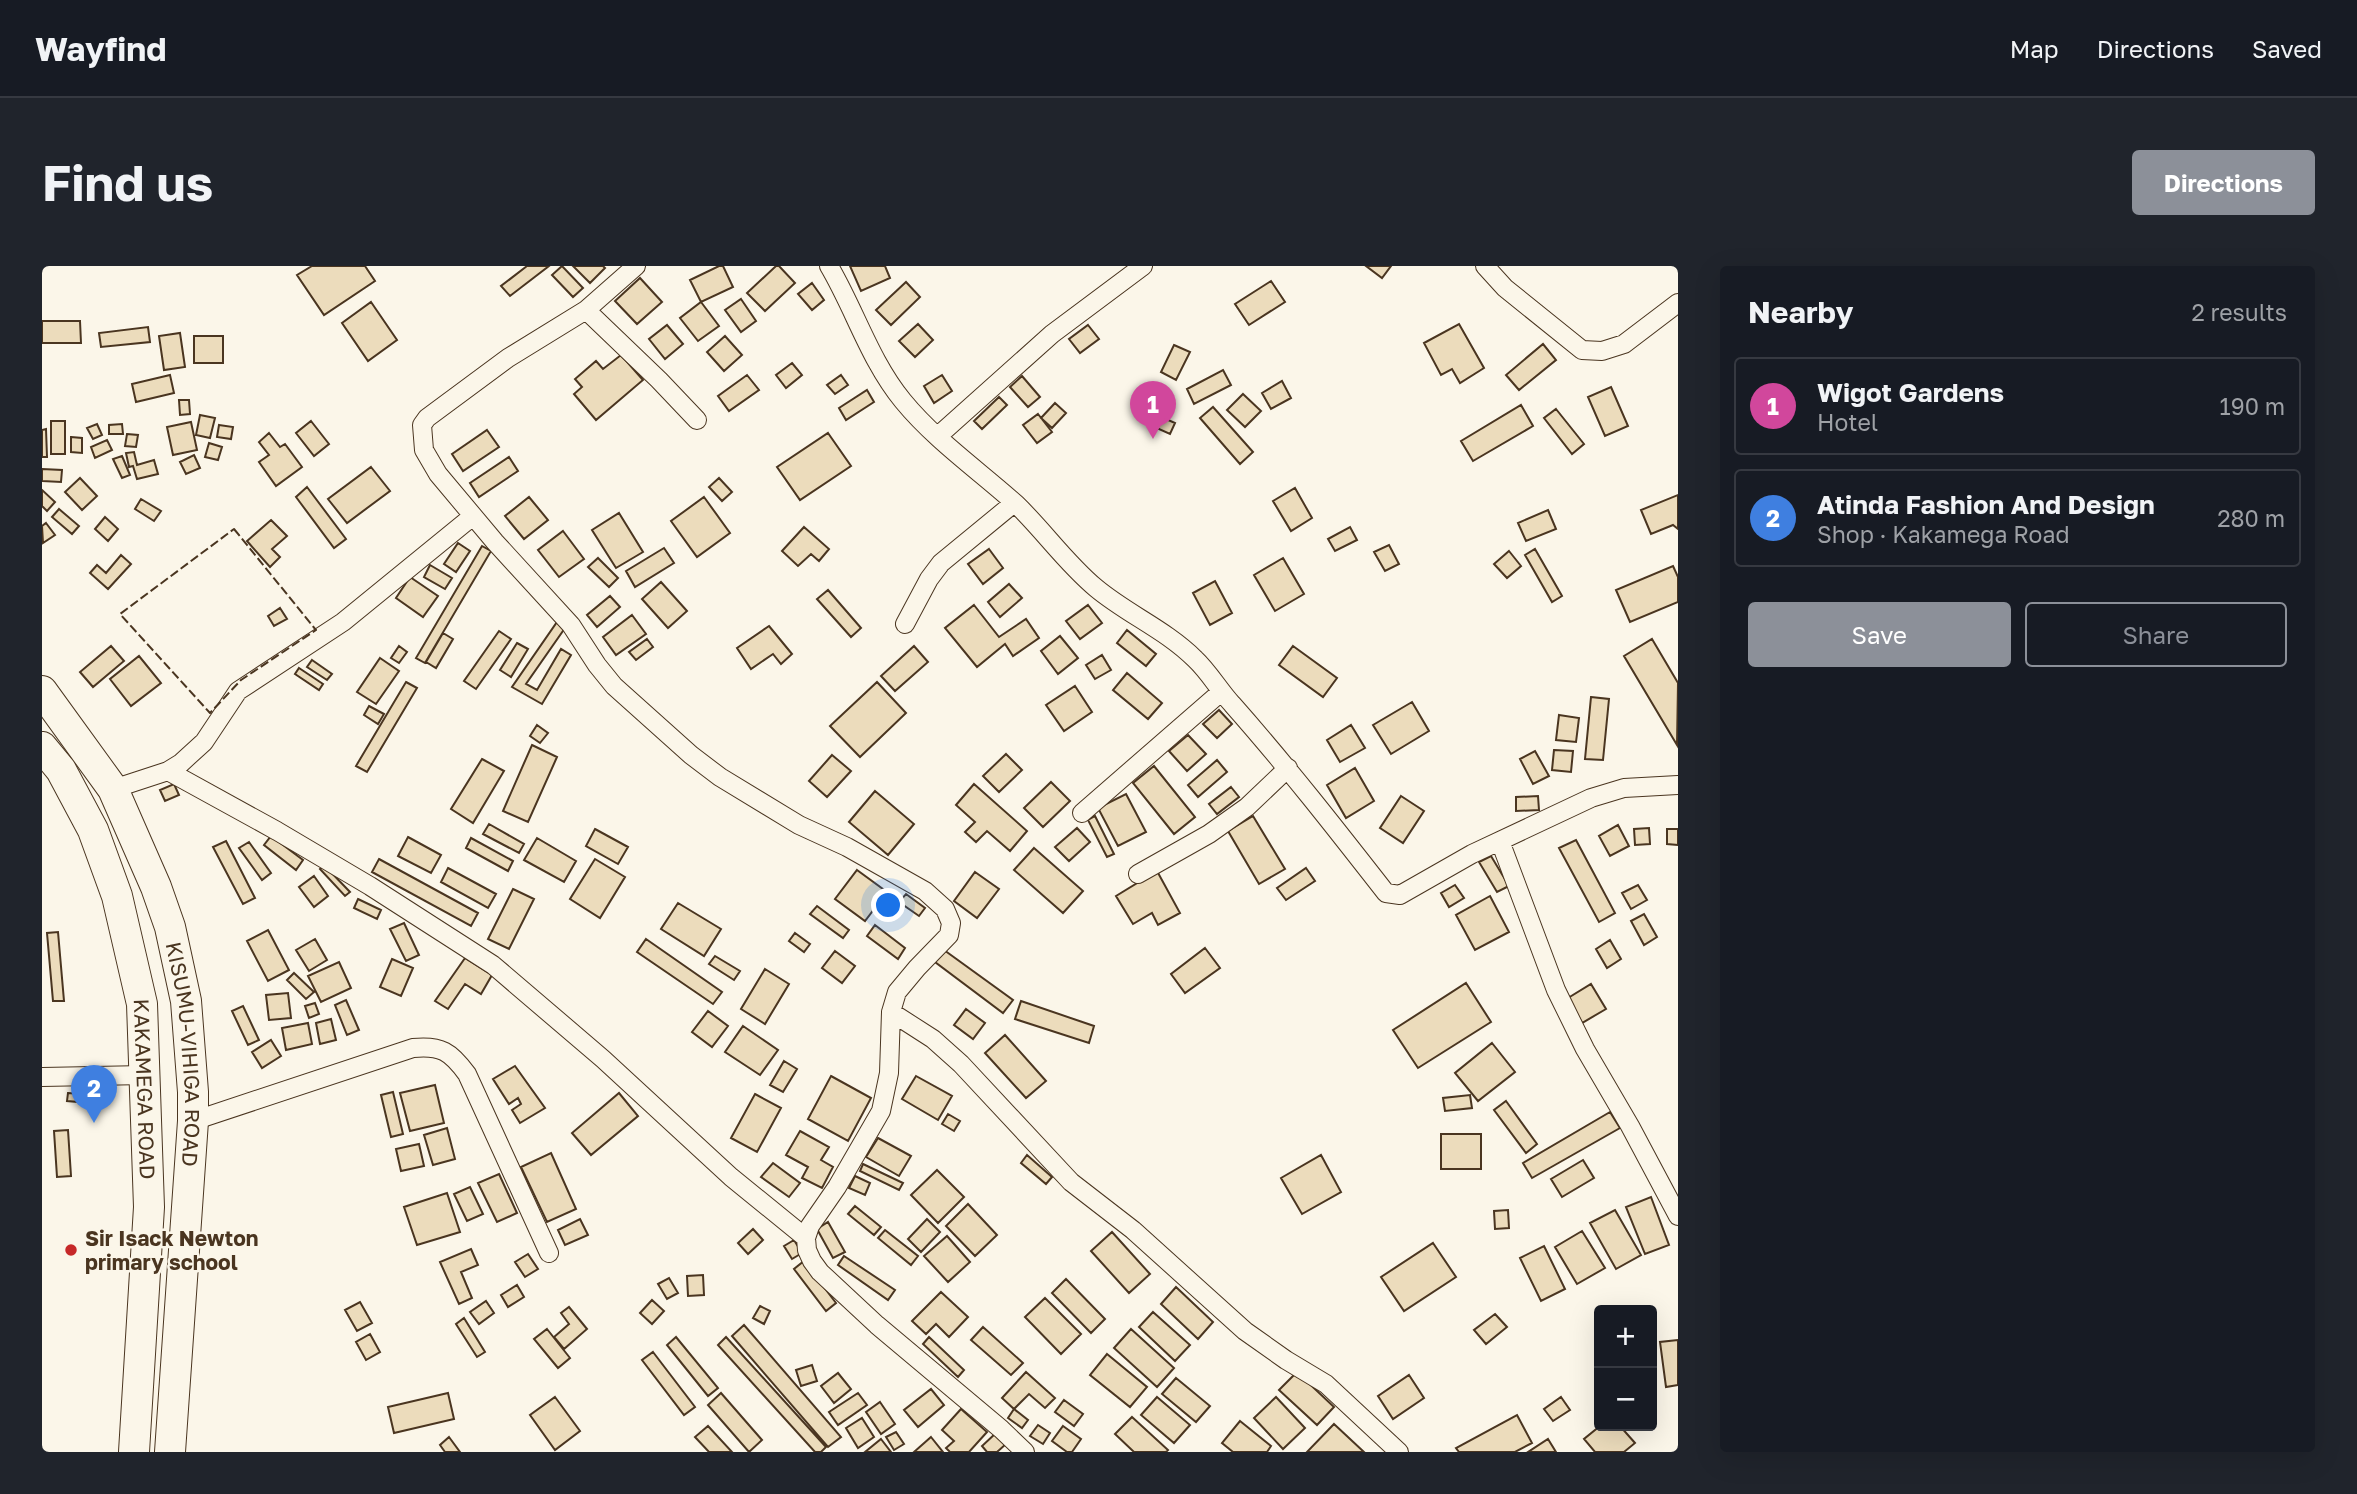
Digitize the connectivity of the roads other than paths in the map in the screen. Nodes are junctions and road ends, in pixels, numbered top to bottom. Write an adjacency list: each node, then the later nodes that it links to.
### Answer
1 (636, 266): 6 (street)
2 (830, 266): 8 (street)
3 (1143, 266): 8 (street)
4 (1485, 266): 5 (street)
5 (1678, 303)
6 (586, 310): 7 (street); 10 (street)
7 (697, 419)
8 (937, 436): 9 (street)
9 (1014, 503): 11 (street); 13 (street)
10 (473, 516): 16 (street); 22 (street)
11 (905, 624)
12 (42, 691): 18 (highway, KISUMU-VIHIGA ROAD)
13 (1222, 692): 15 (street); 19 (street)
14 (42, 747): 23 (highway, KAKAMEGA ROAD)
15 (1287, 768): 20 (street); 21 (street)
16 (168, 771): 18 (street); 27 (street)
17 (1678, 785): 20 (street)
18 (113, 789): 25 (highway, KISUMU-VIHIGA ROAD)
19 (1082, 813)
20 (1500, 841): 26 (street)
21 (1138, 874)
22 (891, 1012): 27 (street); 32 (street)
23 (145, 1075): 24 (street); 29 (highway, KAKAMEGA ROAD)
24 (42, 1077)
25 (193, 1121): 28 (street); 30 (highway, KISUMU-VIHIGA ROAD)
26 (1678, 1216)
27 (806, 1238): 31 (street)
28 (549, 1253)
29 (134, 1452)
30 (170, 1452)
31 (1025, 1452)
32 (1399, 1452)

